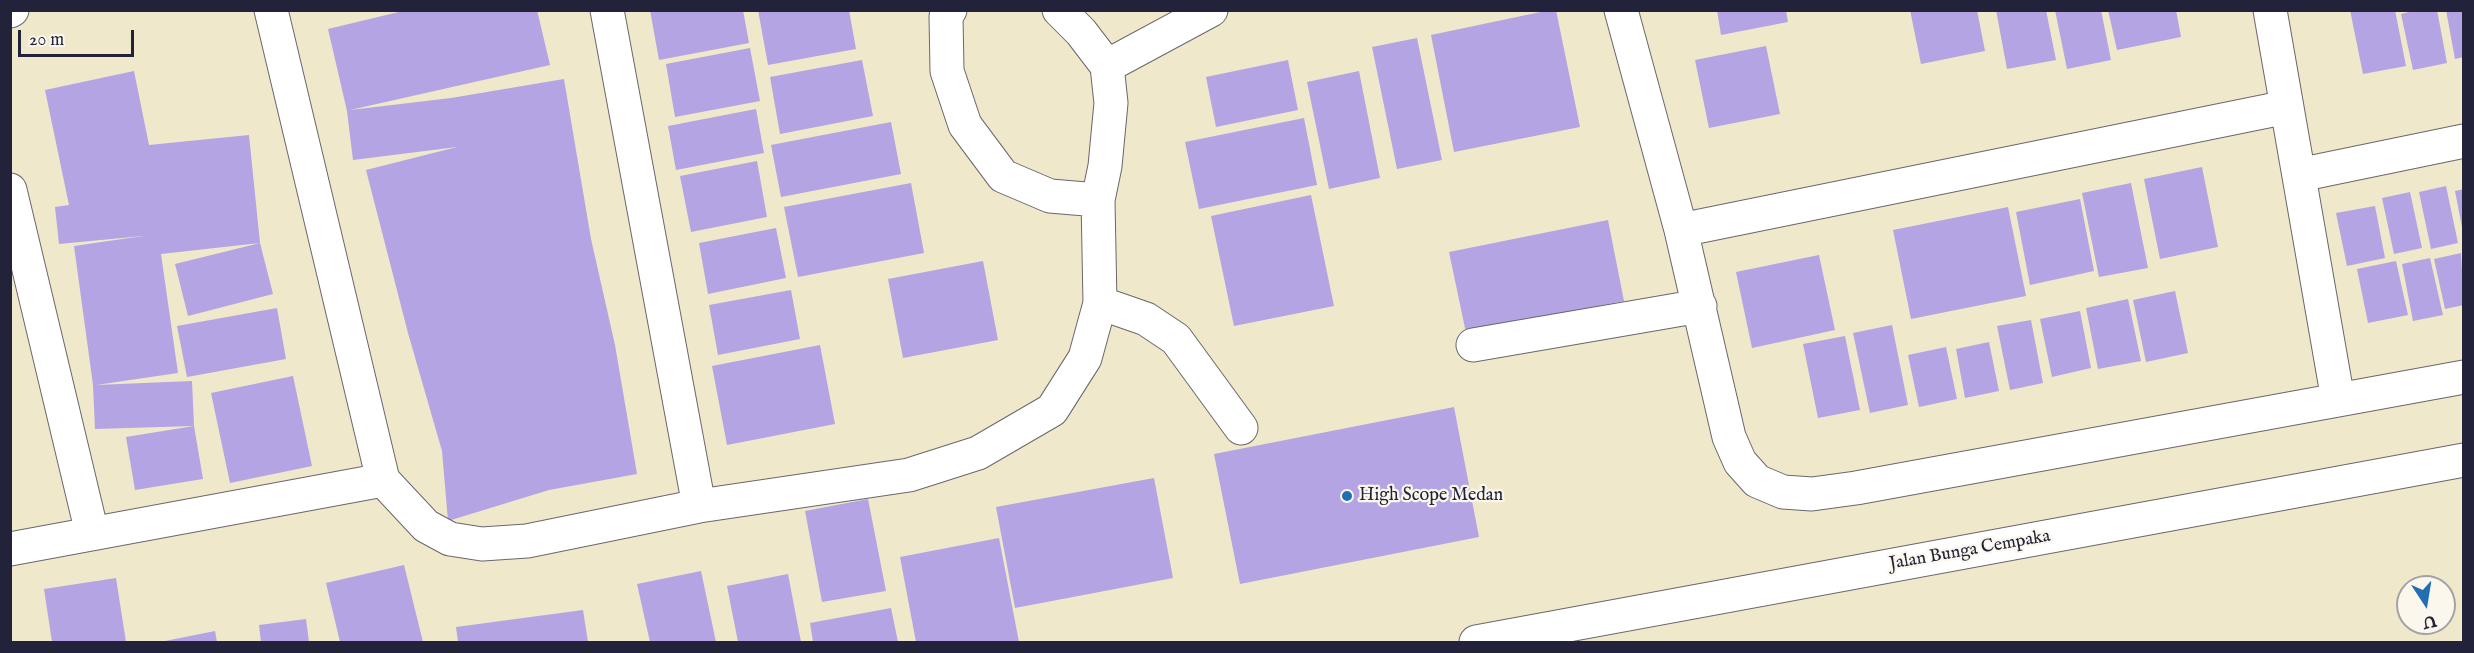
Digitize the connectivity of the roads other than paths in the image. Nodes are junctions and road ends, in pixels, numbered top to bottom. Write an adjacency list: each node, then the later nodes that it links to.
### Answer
1 (271, 10): 22 (street)
2 (607, 10): 23 (street)
3 (950, 10): 13 (street)
4 (1059, 10): 8 (street)
5 (1210, 10): 8 (street)
6 (1621, 10): 14 (street)
7 (2270, 10): 9 (street)
8 (1107, 66): 13 (street)
9 (2287, 107): 11 (street); 14 (street)
10 (2463, 141): 11 (street)
11 (2300, 175): 19 (street)
12 (10, 190): 24 (street)
13 (1098, 200): 15 (street)
14 (1681, 230): 16 (street)
15 (1100, 303): 20 (street); 23 (street)
16 (1700, 306): 17 (street); 19 (street)
17 (1473, 345)
18 (2463, 377): 19 (street)
19 (2337, 400)
20 (1241, 428)
21 (2463, 460): 26 (street, Jalan Bunga Cempaka)
22 (383, 480): 23 (street); 24 (street)
23 (699, 506)
24 (92, 533): 25 (street)
25 (10, 549)
26 (1476, 642)

